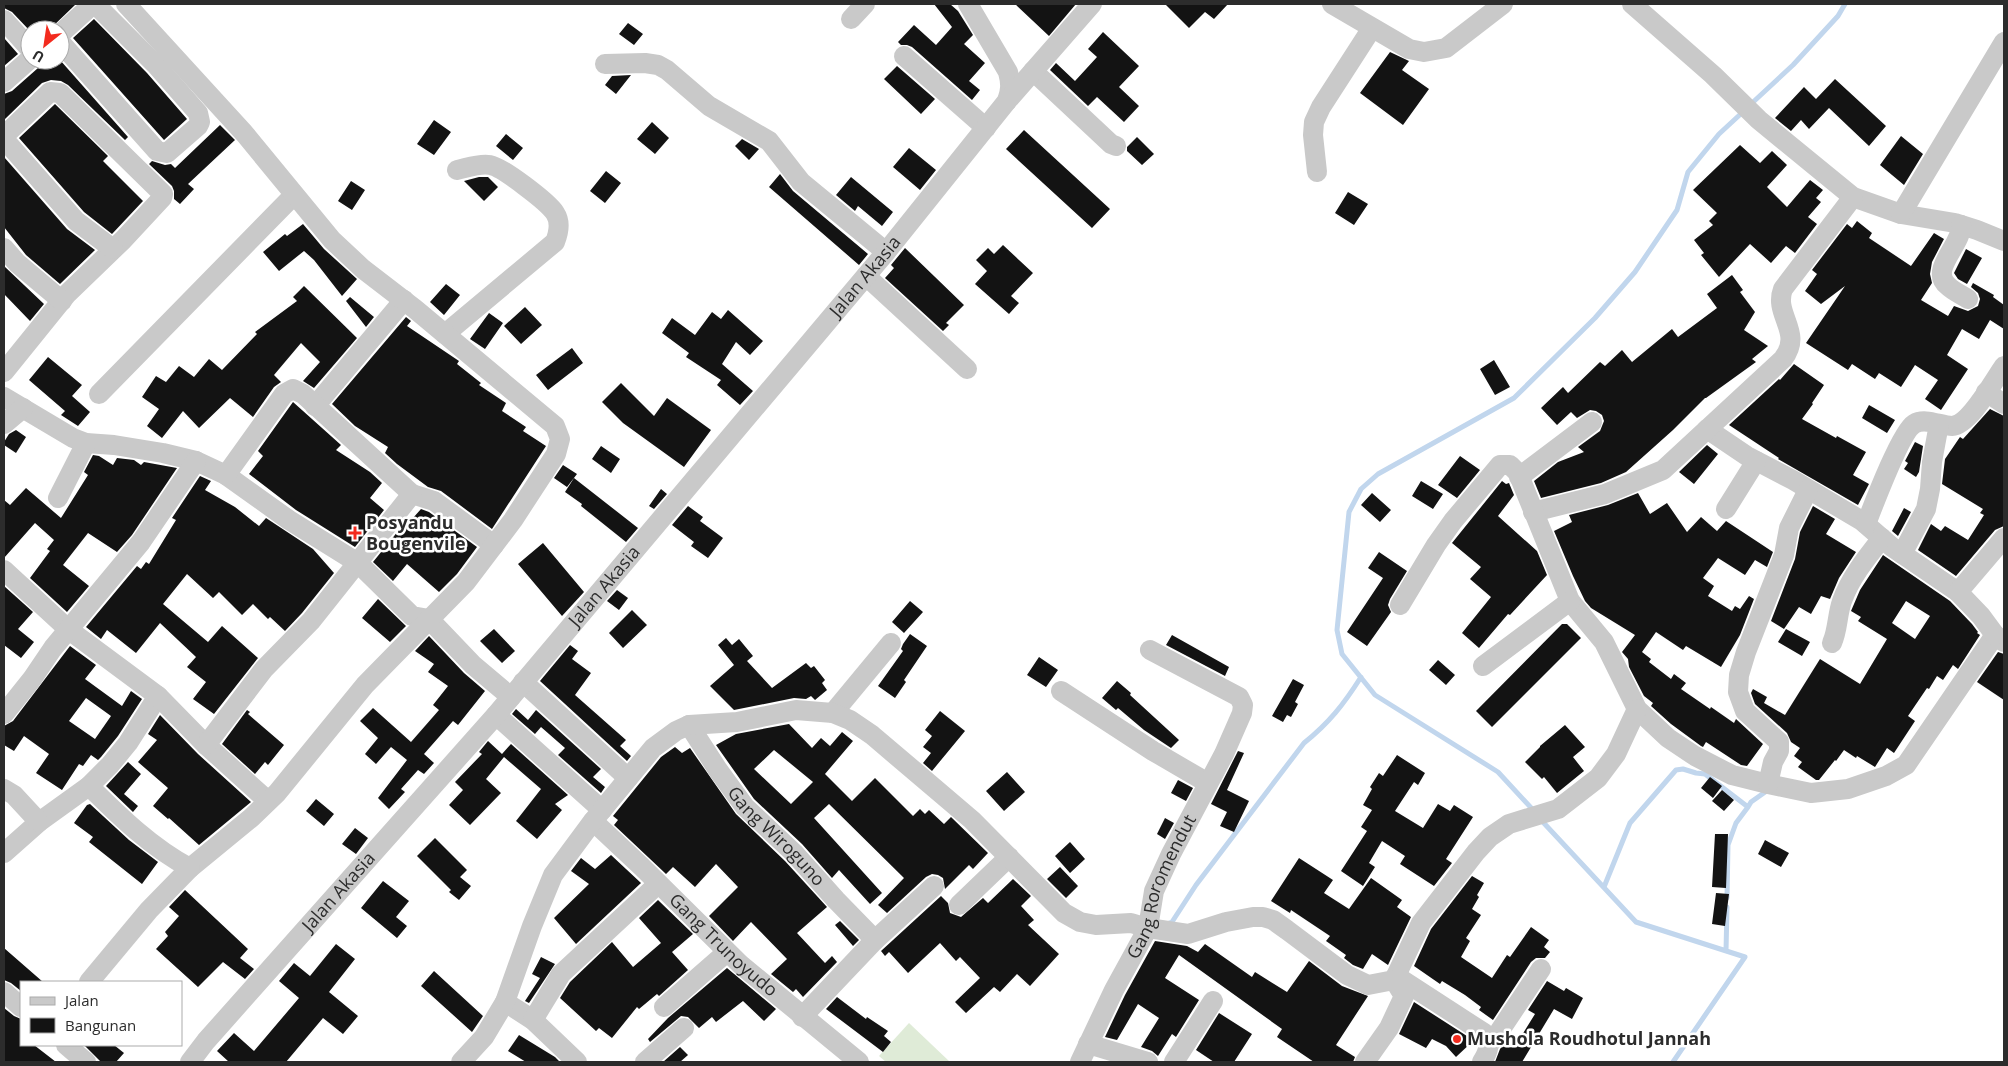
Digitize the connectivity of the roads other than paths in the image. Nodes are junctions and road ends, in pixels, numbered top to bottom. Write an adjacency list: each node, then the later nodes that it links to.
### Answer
1 (94, 4): 11 (street); 15 (street)
2 (126, 4): 27 (street)
3 (865, 4): 9 (street)
4 (968, 4): 21 (street)
5 (1092, 4): 19 (street, Jalan Akasia)
6 (1332, 4): 12 (street)
7 (1503, 4): 12 (street)
8 (1632, 4): 28 (street)
9 (851, 19)
10 (4, 20): 13 (street)
11 (70, 25)
12 (1372, 28): 26 (street)
13 (20, 38)
14 (2004, 42): 29 (street)
15 (70, 53)
16 (904, 56): 22 (street)
17 (605, 64): 34 (street)
18 (20, 68): 20 (street)
19 (1033, 71): 21 (street, Jalan Akasia); 24 (street)
20 (4, 82)
21 (1007, 101): 22 (street, Jalan Akasia)
22 (986, 128): 34 (street, Jalan Akasia)
23 (4, 138): 33 (street); 33 (street)
24 (1116, 146)
25 (456, 170): 39 (street)
26 (1317, 172)
27 (294, 195): 37 (street); 44 (street)
28 (1853, 197): 29 (street); 52 (street)
29 (1901, 214): 30 (street)
30 (1961, 225): 31 (street); 36 (street)
31 (2004, 241)
32 (4, 248): 38 (street)
33 (113, 249): 38 (street)
34 (886, 252): 35 (street, Jalan Akasia)
35 (866, 276): 41 (street); 80 (street, Jalan Akasia)
36 (1968, 299)
37 (404, 300): 39 (street); 47 (street)
38 (62, 301): 42 (street)
39 (445, 334): 66 (street)
40 (2004, 366): 43 (street)
41 (967, 369)
42 (4, 372)
43 (1986, 392): 46 (street); 51 (street)
44 (99, 394)
45 (4, 397): 48 (street)
46 (2004, 404)
47 (315, 406): 56 (street); 59 (street)
48 (22, 408): 50 (street); 53 (street)
49 (1592, 422): 57 (street)
50 (4, 424)
51 (1939, 424): 63 (street); 67 (street)
52 (1707, 429): 55 (street); 62 (street)
53 (86, 443): 54 (street); 60 (street)
54 (196, 461): 56 (street); 74 (street)
55 (1756, 461): 58 (street); 61 (street)
56 (226, 475): 68 (street)
57 (1519, 477): 62 (street); 72 (street)
58 (1808, 490): 63 (street); 91 (street)
59 (412, 494): 66 (street); 68 (street)
60 (58, 498)
61 (1726, 509)
62 (1533, 512): 71 (street)
63 (1866, 524): 64 (street)
64 (1882, 538): 67 (street); 77 (street)
65 (2004, 538): 70 (street)
66 (494, 545): 73 (street)
67 (1902, 554): 70 (street)
68 (358, 564): 73 (street); 88 (street)
69 (4, 570): 74 (street)
70 (1958, 592): 75 (street)
71 (1570, 601): 79 (street); 83 (street)
72 (1400, 605)
73 (429, 619): 80 (street); 94 (street)
74 (69, 630): 82 (street); 85 (street)
75 (1999, 639): 91 (street)
76 (891, 643): 84 (street)
77 (1832, 644)
78 (1150, 650): 90 (street, Gang Roromendut)
79 (1483, 666)
80 (517, 690): 86 (street, Jalan Akasia); 89 (street)
81 (1061, 690): 90 (street)
82 (158, 696): 88 (street); 92 (street)
83 (1637, 709): 91 (street); 107 (street)
84 (833, 713): 87 (street); 98 (street)
85 (4, 714)
86 (496, 716): 95 (street, Gang Trunoyudo); 121 (street, Jalan Akasia)
87 (689, 725): 89 (street); 104 (street, Gang Wiroguno)
88 (206, 745): 94 (street)
89 (628, 778): 95 (street)
90 (1208, 783): 103 (street, Gang Roromendut)
91 (1768, 784)
92 (88, 786): 96 (street); 99 (street)
93 (4, 789): 96 (street)
94 (268, 801): 99 (street)
95 (598, 816): 100 (street, Gang Trunoyudo); 111 (street)
96 (39, 822): 97 (street)
97 (4, 853)
98 (1009, 857): 102 (street); 103 (street)
99 (190, 868): 108 (street)
100 (658, 884): 105 (street, Gang Trunoyudo); 115 (street)
101 (934, 886): 104 (street)
102 (958, 905)
103 (1148, 928): 107 (street); 119 (street, Gang Roromendut)
104 (875, 940): 114 (street)
105 (727, 952): 113 (street); 114 (street, Gang Trunoyudo)
106 (1541, 969): 117 (street)
107 (1395, 978): 117 (street); 128 (street)
108 (90, 981)
109 (4, 992): 112 (street)
110 (1213, 1001): 127 (street)
111 (505, 1002): 115 (street); 122 (street)
112 (20, 1006)
113 (664, 1007)
114 (802, 1017): 125 (street, Gang Trunoyudo)
115 (533, 1020): 123 (street)
116 (684, 1028): 124 (street)
117 (1489, 1043): 129 (street)
118 (67, 1046): 120 (street)
119 (1084, 1053): 126 (street)
120 (86, 1062)
121 (190, 1062)
122 (461, 1062)
123 (577, 1062)
124 (645, 1062)
125 (859, 1062)
126 (1148, 1062)
127 (1174, 1062)
128 (1365, 1062)
129 (1482, 1062)

